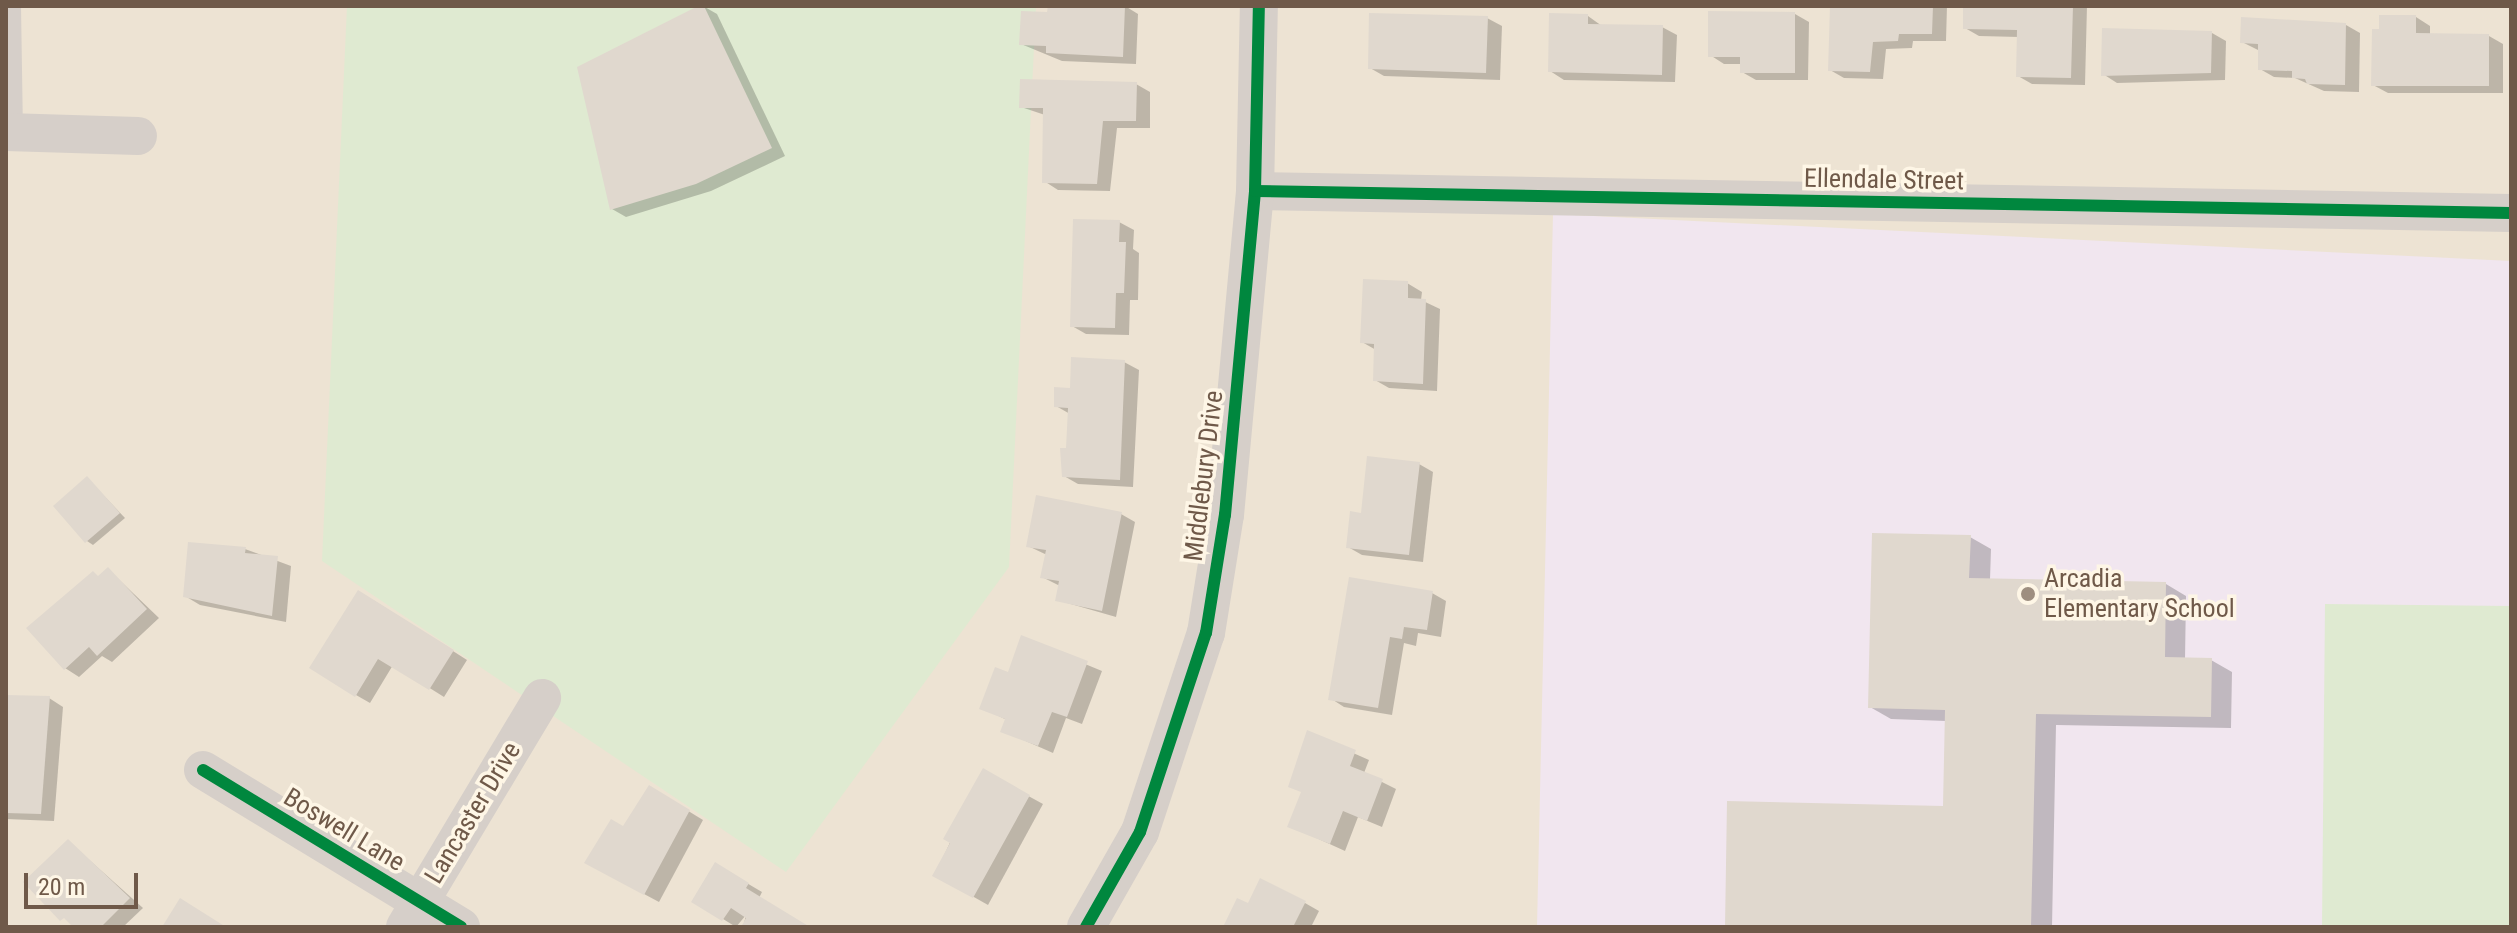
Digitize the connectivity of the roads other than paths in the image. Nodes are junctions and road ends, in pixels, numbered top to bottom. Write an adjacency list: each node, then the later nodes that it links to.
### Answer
1 (11, 6): 3 (lane)
2 (1259, 6): 5 (street, Middlebury Drive)
3 (9, 132): 4 (street)
4 (138, 136)
5 (1255, 191): 6 (street, Ellendale Street); 11 (street, Middlebury Drive)
6 (2511, 213)
7 (542, 698): 9 (street, Lancaster Drive)
8 (203, 770): 9 (street, Boswell Lane)
9 (412, 914): 10 (street, Boswell Lane)
10 (461, 927)
11 (1086, 927)

